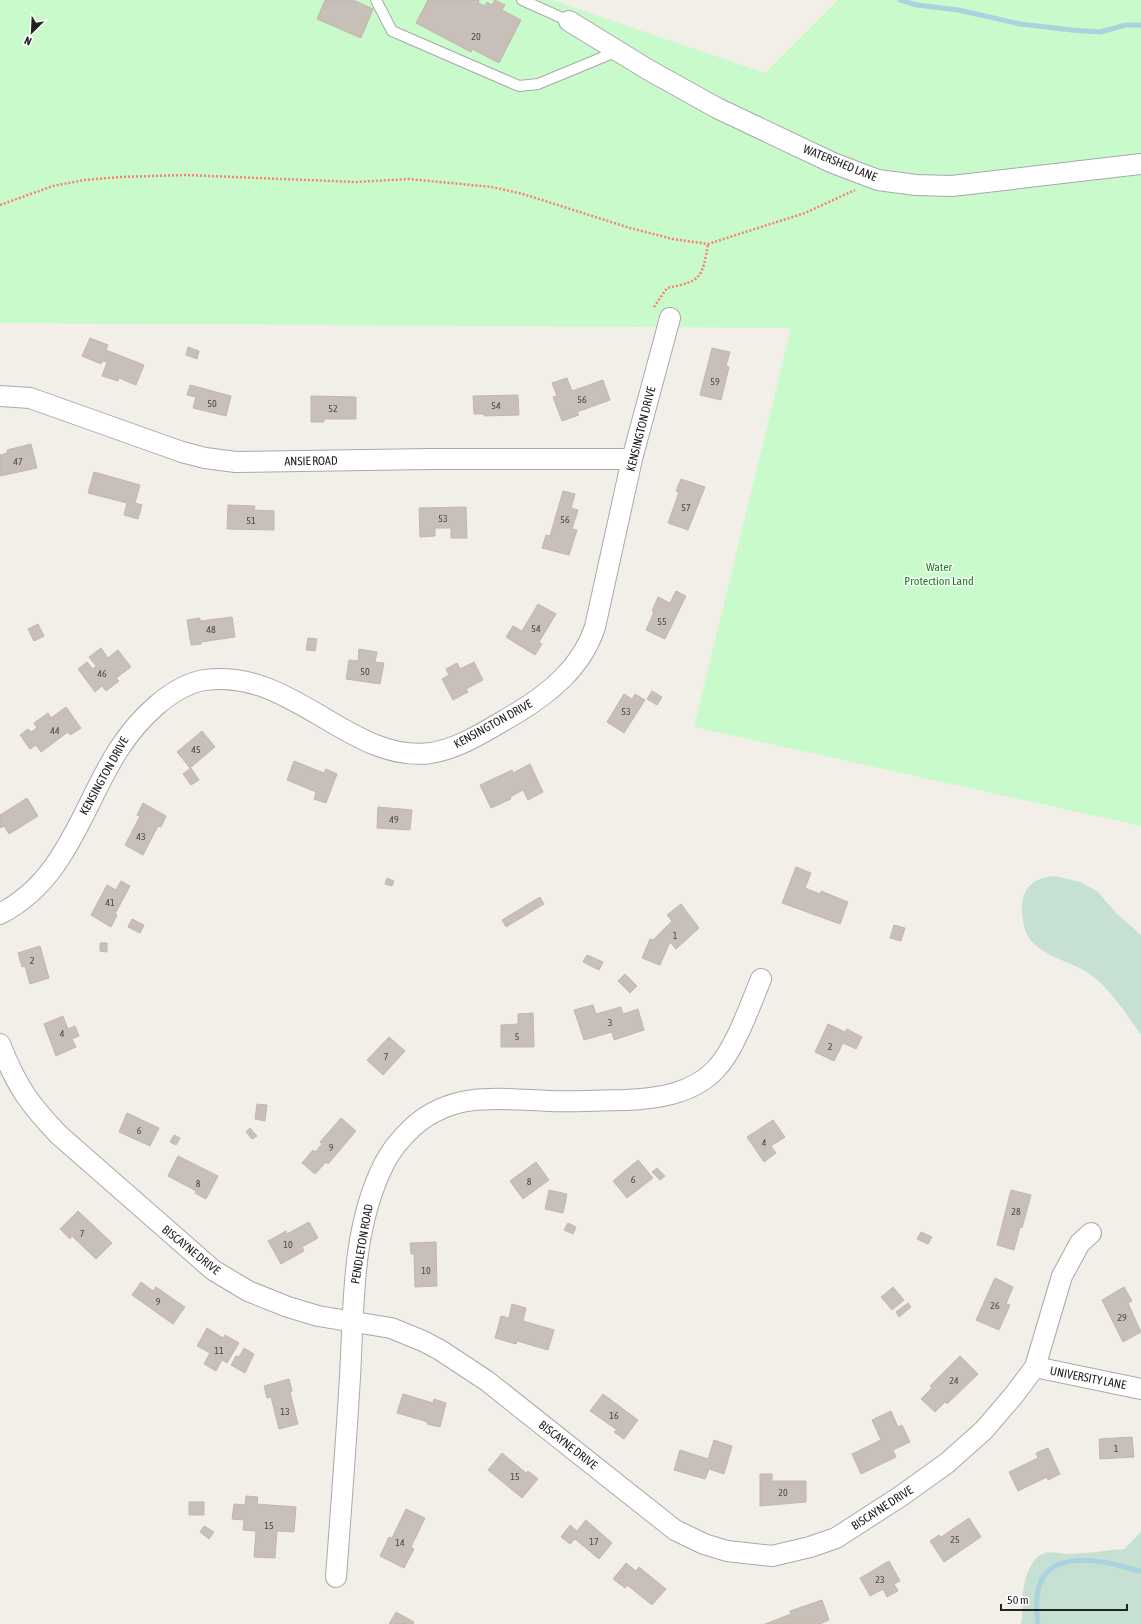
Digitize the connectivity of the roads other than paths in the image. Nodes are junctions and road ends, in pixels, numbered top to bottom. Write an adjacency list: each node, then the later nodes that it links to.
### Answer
1 (376, 0): 4 (lane)
2 (522, 0): 3 (lane)
3 (569, 21): 4 (street, WATERSHED LANE)
4 (618, 51): 5 (street, WATERSHED LANE)
5 (1141, 164)
6 (661, 316): 8 (street, KENSINGTON DRIVE)
7 (0, 396): 8 (street, ANSIE ROAD)
8 (632, 459): 9 (street, KENSINGTON DRIVE)
9 (0, 914)
10 (761, 979): 13 (street, PENDLETON ROAD)
11 (0, 1044): 13 (street, BISCAYNE DRIVE)
12 (1091, 1234): 14 (street, BISCAYNE DRIVE)
13 (353, 1320): 14 (street, BISCAYNE DRIVE); 16 (street, PENDLETON ROAD)
14 (1035, 1367): 15 (street, UNIVERSITY LANE)
15 (1141, 1389)
16 (336, 1577)

